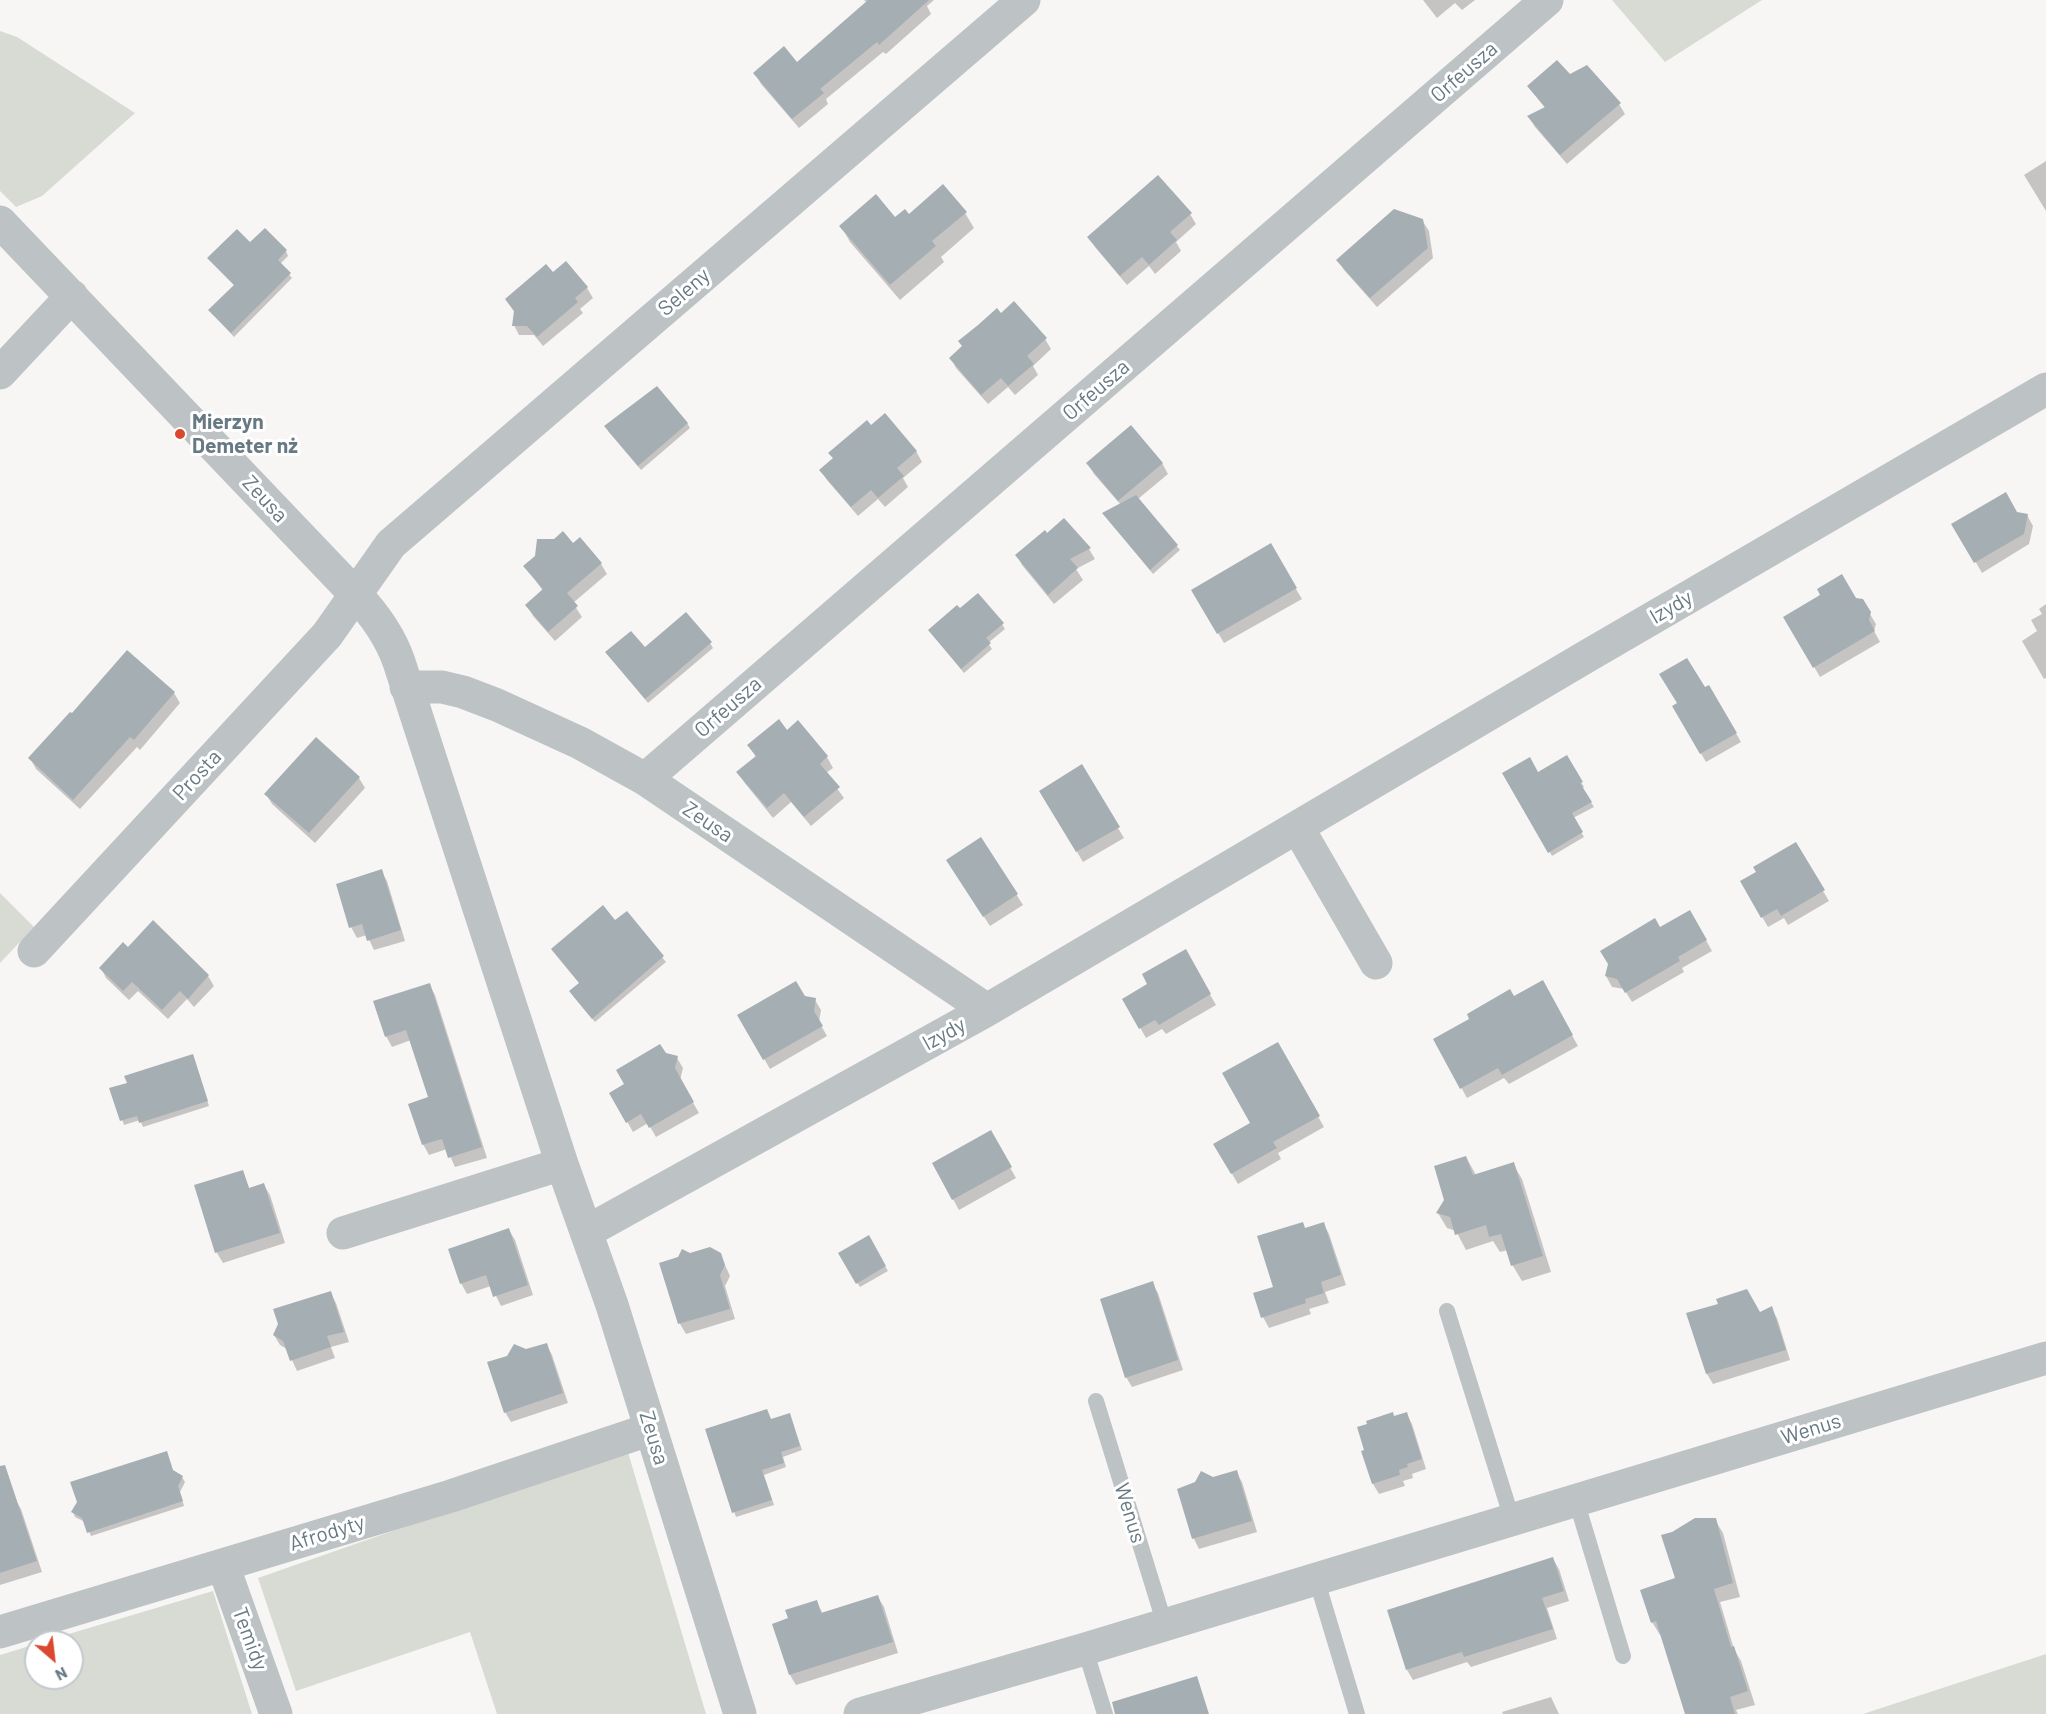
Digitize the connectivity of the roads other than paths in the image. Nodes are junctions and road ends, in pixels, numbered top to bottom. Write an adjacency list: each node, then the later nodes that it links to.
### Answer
1 (1023, 0): 7 (street, Seleny)
2 (1547, 0): 9 (street, Orfeusza)
3 (0, 222): 4 (street, Zeusa)
4 (72, 296): 5 (street); 7 (street, Zeusa)
5 (0, 373)
6 (2046, 389): 10 (street, Izydy)
7 (356, 595): 8 (street, Zeusa); 11 (street, Prosta)
8 (406, 687): 9 (street, Zeusa); 14 (street, Zeusa)
9 (645, 779): 13 (street, Zeusa)
10 (1298, 828): 12 (street); 13 (street, Izydy)
11 (34, 951)
12 (1376, 963)
13 (987, 1011): 15 (street, Izydy)
14 (562, 1164): 15 (street, Zeusa); 16 (street)
15 (586, 1232): 20 (street, Zeusa)
16 (343, 1233)
17 (1447, 1311): 22 (lane)
18 (2046, 1358): 21 (street, Wenus)
19 (1096, 1401): 25 (lane, Wenus)
20 (651, 1429): 23 (street, Afrodyty); 30 (street, Zeusa)
21 (1576, 1500): 22 (street, Wenus); 28 (lane)
22 (1512, 1519): 24 (street, Wenus)
23 (223, 1565): 26 (street, Afrodyty); 29 (street, Temidy)
24 (1316, 1578): 25 (street, Wenus); 33 (lane)
25 (1165, 1624): 27 (street, Wenus)
26 (0, 1632)
27 (1085, 1649): 31 (street, Wenus); 32 (lane)
28 (1623, 1656)
29 (276, 1714)
30 (740, 1714)
31 (860, 1714)
32 (1105, 1714)
33 (1357, 1714)

